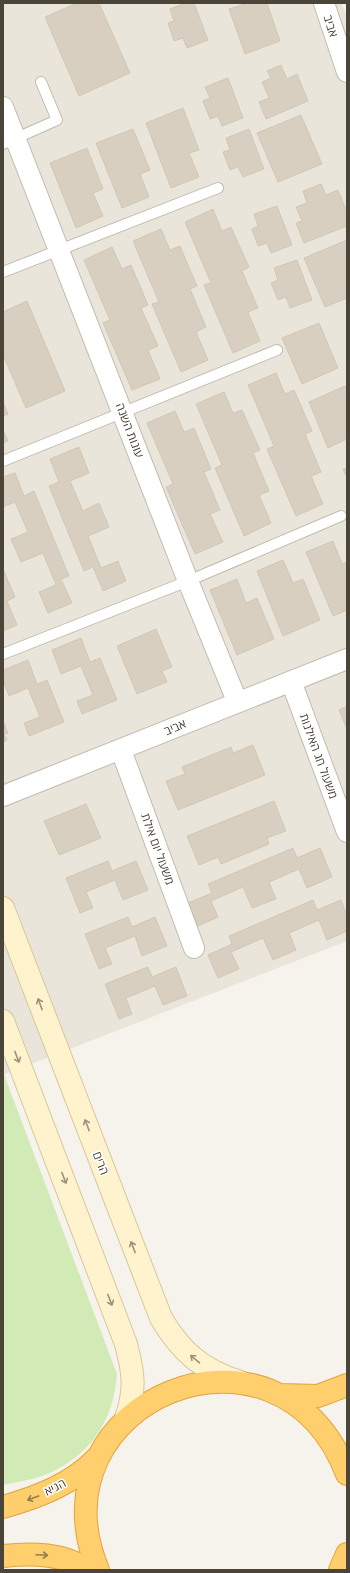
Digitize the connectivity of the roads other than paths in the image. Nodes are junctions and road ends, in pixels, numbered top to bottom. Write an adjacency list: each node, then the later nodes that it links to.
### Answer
1 (324, 3): 2 (street, אביב)
2 (347, 72)
3 (41, 82): 5 (lane)
4 (3, 107): 5 (street, עונות השנה)
5 (8, 137): 7 (street, עונות השנה)
6 (218, 188): 7 (lane)
7 (59, 249): 8 (lane); 10 (street, עונות השנה)
8 (3, 272)
9 (277, 350): 10 (lane)
10 (123, 413): 11 (lane); 13 (street, עונות השנה)
11 (3, 461)
12 (341, 516): 13 (lane)
13 (188, 580): 14 (lane); 17 (street, עונות השנה)
14 (3, 654)
15 (347, 659): 16 (street, אביב)
16 (291, 681): 17 (street, אביב); 20 (street, משעול חג האילנות)
17 (237, 701): 18 (street, אביב)
18 (121, 750): 19 (street, אביב); 22 (street, משעול יום אילת)
19 (3, 796)
20 (347, 832)
21 (3, 908): 24 (street, הרים, one-way to 21)
22 (194, 948)
23 (3, 1021): 27 (street, one-way to 27)
24 (241, 1383): 26 (highway); 27 (highway)
25 (347, 1384): 26 (highway)
26 (280, 1395): 29 (highway)
27 (125, 1421): 28 (highway)
28 (100, 1454): 30 (highway, הגיא, one-way to 30); 34 (highway)
29 (347, 1474)
30 (3, 1507)
31 (347, 1554): 35 (highway)
32 (3, 1556): 33 (highway, one-way to 33)
33 (88, 1570)
34 (98, 1570)
35 (340, 1570)

